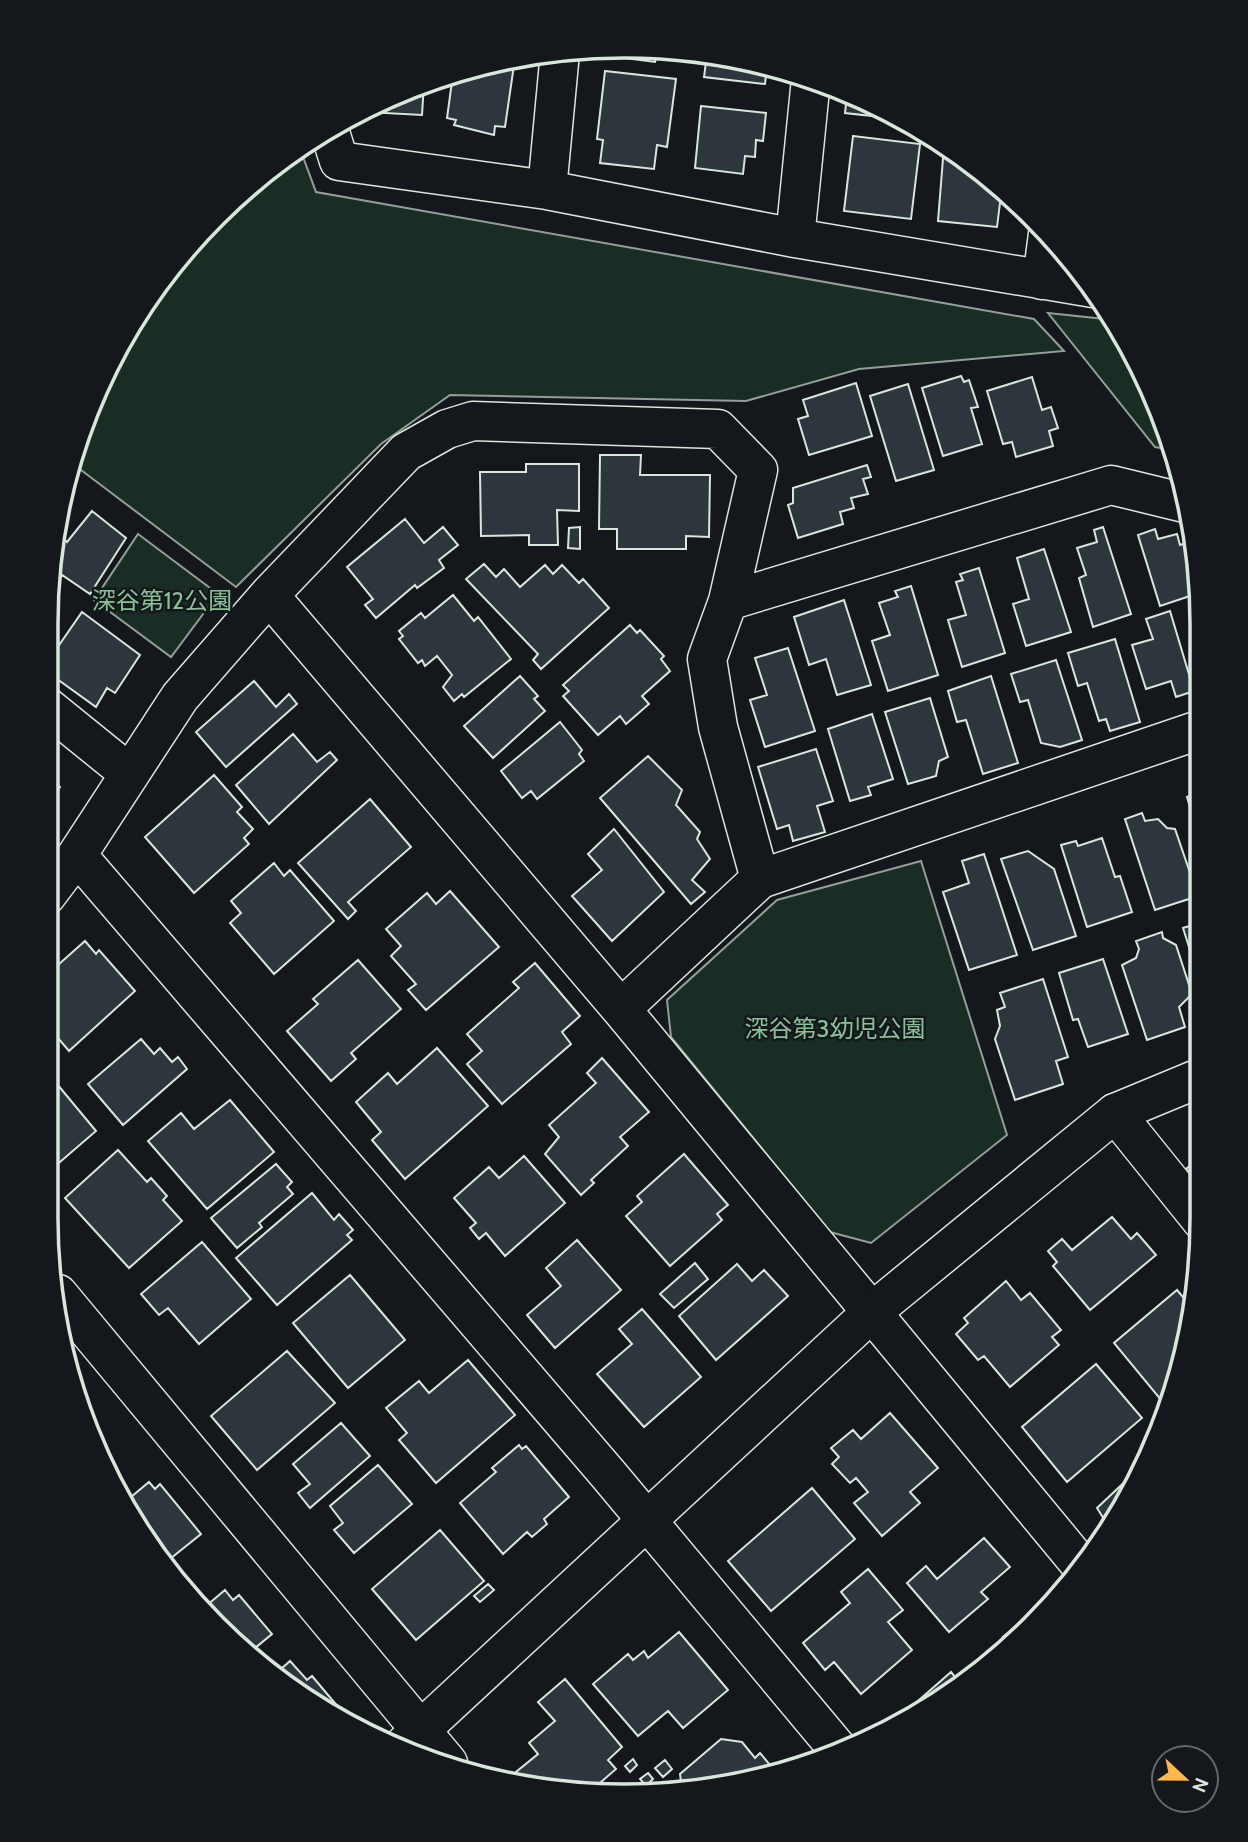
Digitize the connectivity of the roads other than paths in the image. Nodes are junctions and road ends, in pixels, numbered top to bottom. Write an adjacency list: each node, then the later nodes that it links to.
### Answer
1 (559, 62): 4 (street)
2 (810, 89): 5 (street)
3 (332, 139): 4 (street)
4 (547, 190): 5 (street)
5 (795, 238): 7 (street)
6 (1046, 247): 7 (street)
7 (1042, 280): 8 (street)
8 (1078, 286)
9 (1176, 501): 11 (street)
10 (269, 595): 11 (street); 14 (street); 18 (street)
11 (728, 601): 16 (street)
12 (58, 716): 14 (street)
13 (1190, 733): 16 (street)
14 (130, 774): 15 (street)
15 (77, 855): 17 (street); 24 (street)
16 (760, 879): 18 (street)
17 (58, 880)
18 (621, 1009): 23 (street)
19 (1190, 1082): 20 (street)
20 (1115, 1113): 21 (street); 23 (street)
21 (1190, 1207)
22 (65, 1303): 26 (street)
23 (872, 1312): 24 (street); 25 (street)
24 (648, 1522): 26 (street); 27 (street)
25 (1076, 1559)
26 (410, 1740)
27 (833, 1744)

